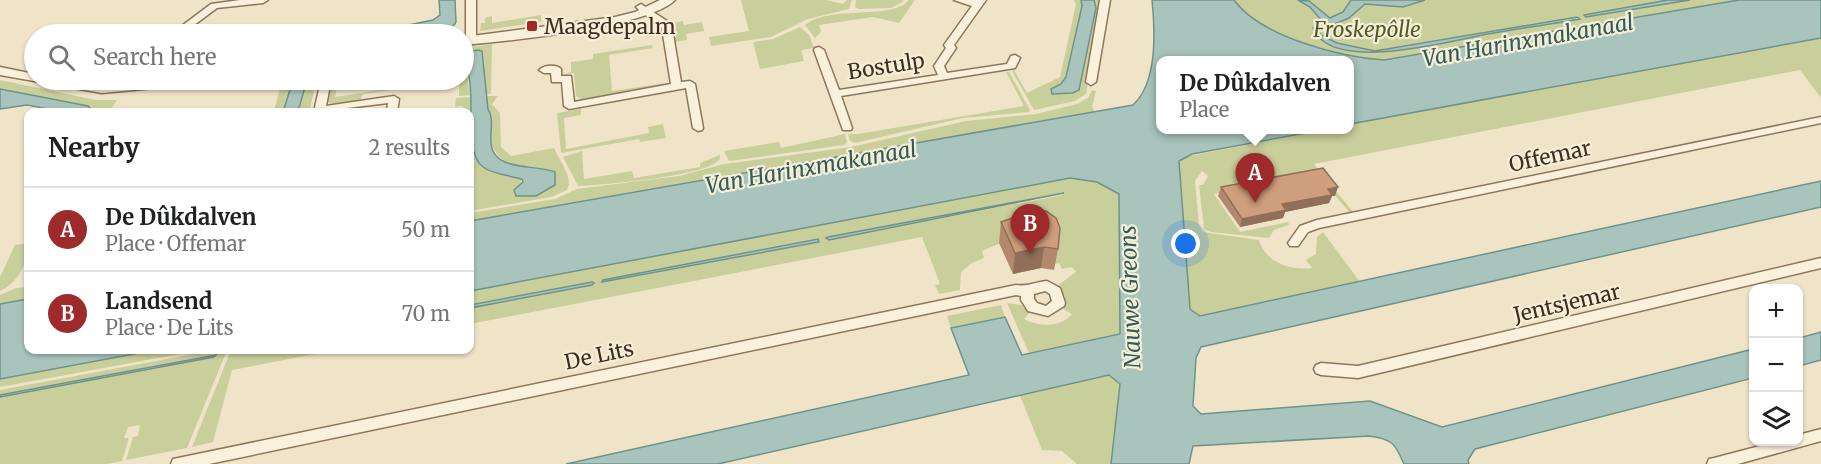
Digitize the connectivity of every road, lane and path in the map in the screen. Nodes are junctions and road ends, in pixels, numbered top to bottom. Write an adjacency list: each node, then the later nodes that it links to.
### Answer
1 (263, 0): 9 (street)
2 (471, 0): 10 (street)
3 (656, 0): 8 (street)
4 (669, 0): 8 (street)
5 (959, 0): 7 (street)
6 (1105, 0): 18 (street)
7 (980, 2): 17 (street, Bostulp)
8 (645, 9): 11 (street); 19 (street)
9 (190, 24)
10 (469, 24)
11 (474, 40)
12 (819, 50): 21 (street, Bostulp)
13 (1015, 58): 17 (street, Bostulp)
14 (544, 70): 19 (street)
15 (0, 71): 16 (street)
16 (24, 76)
17 (944, 76): 21 (street, Bostulp)
18 (1091, 82)
19 (677, 87): 26 (street)
20 (324, 90): 22 (street)
21 (835, 94): 27 (street, Bostulp)
22 (320, 108)
23 (338, 108): 24 (street)
24 (393, 108)
25 (1821, 120): 28 (street, Offemar)
26 (699, 128)
27 (847, 128)
28 (1294, 243)
29 (1821, 263): 31 (street, Jentsjemar)
30 (1028, 292): 35 (street, De Lits)
31 (1321, 369)
32 (1821, 435): 33 (street)
33 (1803, 440)
34 (1780, 446): 36 (street)
35 (178, 464)
36 (1714, 464)

